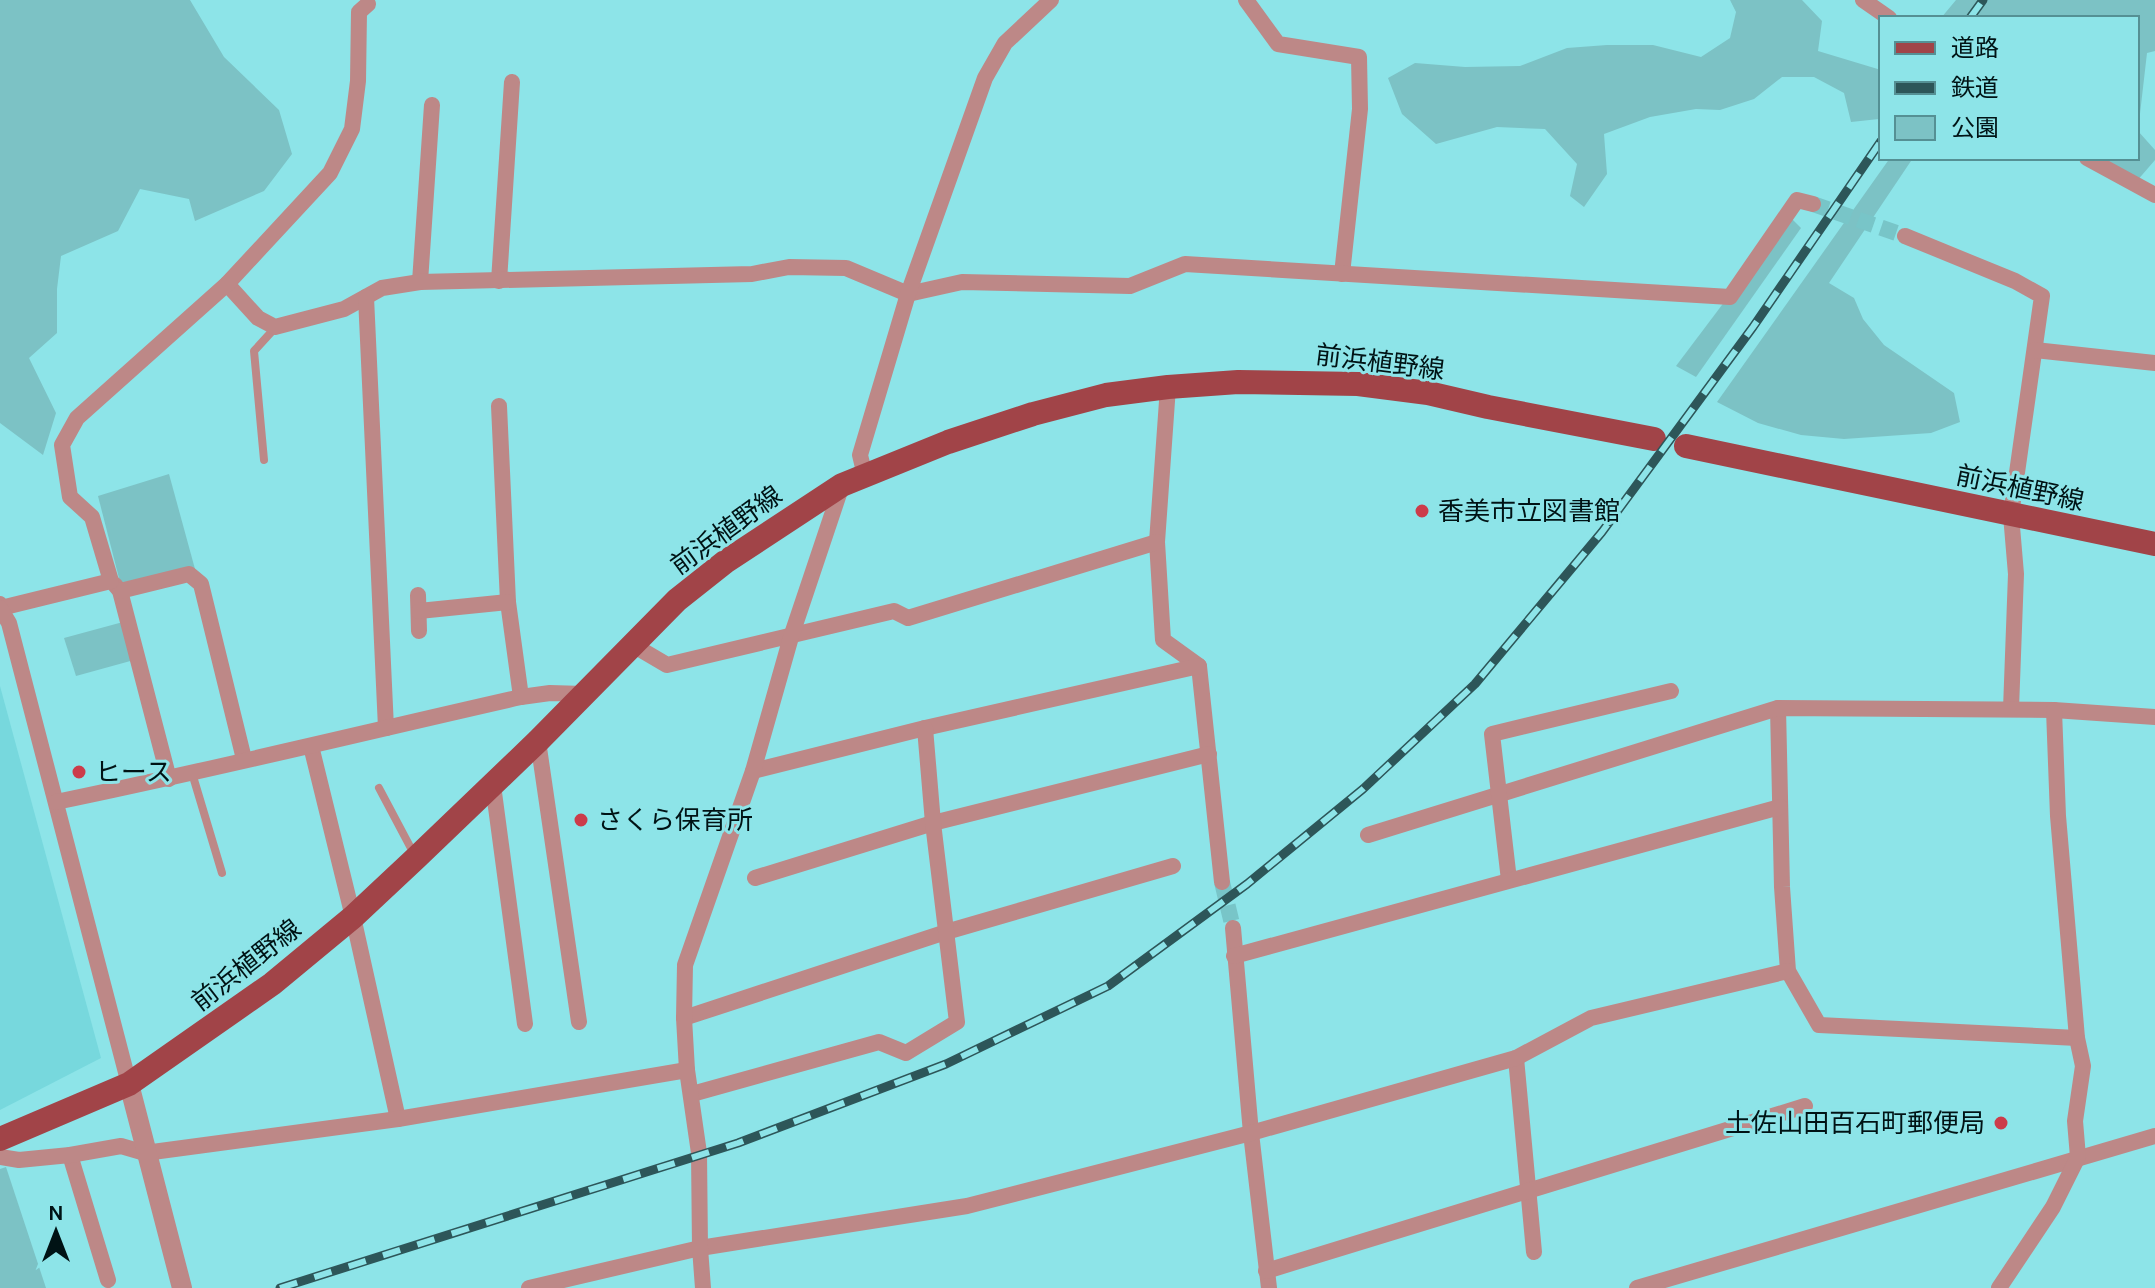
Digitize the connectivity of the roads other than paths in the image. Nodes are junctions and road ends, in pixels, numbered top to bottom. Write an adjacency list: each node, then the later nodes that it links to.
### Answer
1 (1051, 0): 16 (street)
2 (1246, 0): 12 (street)
3 (1863, 0): 5 (street)
4 (368, 4): 15 (street)
5 (1886, 16)
6 (512, 82): 13 (street)
7 (432, 105): 14 (street)
8 (2091, 160): 9 (street)
9 (2155, 195)
10 (1813, 204): 12 (street)
11 (1905, 236): 19 (street)
12 (1342, 274): 16 (street)
13 (499, 281): 14 (street); 16 (street)
14 (420, 282): 17 (street)
15 (227, 284): 18 (street); 31 (street)
16 (908, 294): 26 (street)
17 (366, 297): 18 (street); 45 (street)
18 (275, 327): 25 (lane)
19 (2035, 350): 20 (street); 28 (street)
20 (2155, 363)
21 (1168, 387): 23 (main road, 前浜植野線); 26 (main road, 前浜植野線); 29 (street)
22 (499, 406): 32 (street)
23 (1654, 439)
24 (1686, 446): 28 (main road, 前浜植野線)
25 (264, 460)
26 (865, 476): 27 (main road, 前浜植野線)
27 (842, 485): 35 (street); 36 (main road, 前浜植野線)
28 (2011, 515): 30 (main road, 前浜植野線); 42 (street)
29 (1157, 542): 35 (street); 37 (street)
30 (2155, 544)
31 (116, 586): 33 (street); 50 (street); 53 (street)
32 (508, 602): 34 (street); 40 (street)
33 (0, 607): 57 (street)
34 (419, 631)
35 (791, 637): 36 (street); 51 (street)
36 (633, 645): 39 (main road, 前浜植野線)
37 (1199, 666): 46 (street); 49 (street)
38 (1671, 691): 56 (street)
39 (584, 694): 40 (street); 47 (main road, 前浜植野線)
40 (521, 697): 45 (street)
41 (1778, 708): 42 (street); 56 (street); 58 (street)
42 (2011, 709): 43 (street)
43 (2054, 710): 44 (street); 75 (street)
44 (2155, 717)
45 (386, 728): 48 (street)
46 (925, 728): 51 (street); 59 (street)
47 (538, 741): 54 (main road, 前浜植野線); 73 (street)
48 (311, 746): 50 (street); 67 (street)
49 (1209, 754): 59 (street); 66 (street)
50 (244, 759): 52 (street)
51 (753, 771): 72 (street)
52 (192, 772): 53 (street); 63 (lane)
53 (169, 779): 57 (street)
54 (493, 785): 61 (main road, 前浜植野線); 74 (street)
55 (379, 788): 61 (lane)
56 (1499, 795): 60 (street); 65 (street)
57 (56, 802): 78 (street)
58 (1780, 807): 65 (street); 71 (street)
59 (933, 823): 64 (street); 69 (street)
60 (1368, 835)
61 (416, 858): 67 (main road, 前浜植野線)
62 (1173, 866): 69 (street)
63 (222, 873)
64 (755, 878)
65 (1509, 880): 70 (street)
66 (1222, 882)
67 (353, 917): 78 (main road, 前浜植野線); 81 (street)
68 (1233, 928): 70 (street)
69 (946, 932): 72 (street); 79 (street)
70 (1234, 956): 82 (street)
71 (1788, 971): 75 (street); 76 (street)
72 (684, 1018): 77 (street)
73 (579, 1022)
74 (525, 1024)
75 (2077, 1038): 88 (street)
76 (1516, 1058): 82 (street); 89 (street)
77 (687, 1070): 79 (street); 81 (street)
78 (129, 1084): 84 (main road, 前浜植野線); 85 (street)
79 (692, 1094): 90 (street)
80 (1805, 1106): 89 (street)
81 (398, 1119): 85 (street)
82 (1251, 1133): 90 (street); 93 (street)
83 (2155, 1136): 88 (street)
84 (0, 1139)
85 (145, 1153): 86 (street); 94 (street)
86 (70, 1155): 87 (street); 92 (street)
87 (0, 1157)
88 (2078, 1157): 97 (street); 98 (street)
89 (1529, 1192): 91 (street); 93 (street)
90 (700, 1248): 95 (street); 96 (street)
91 (1534, 1252)
92 (108, 1280)
93 (1268, 1280)
94 (182, 1288)
95 (529, 1288)
96 (703, 1288)
97 (1637, 1288)
98 (1999, 1288)

